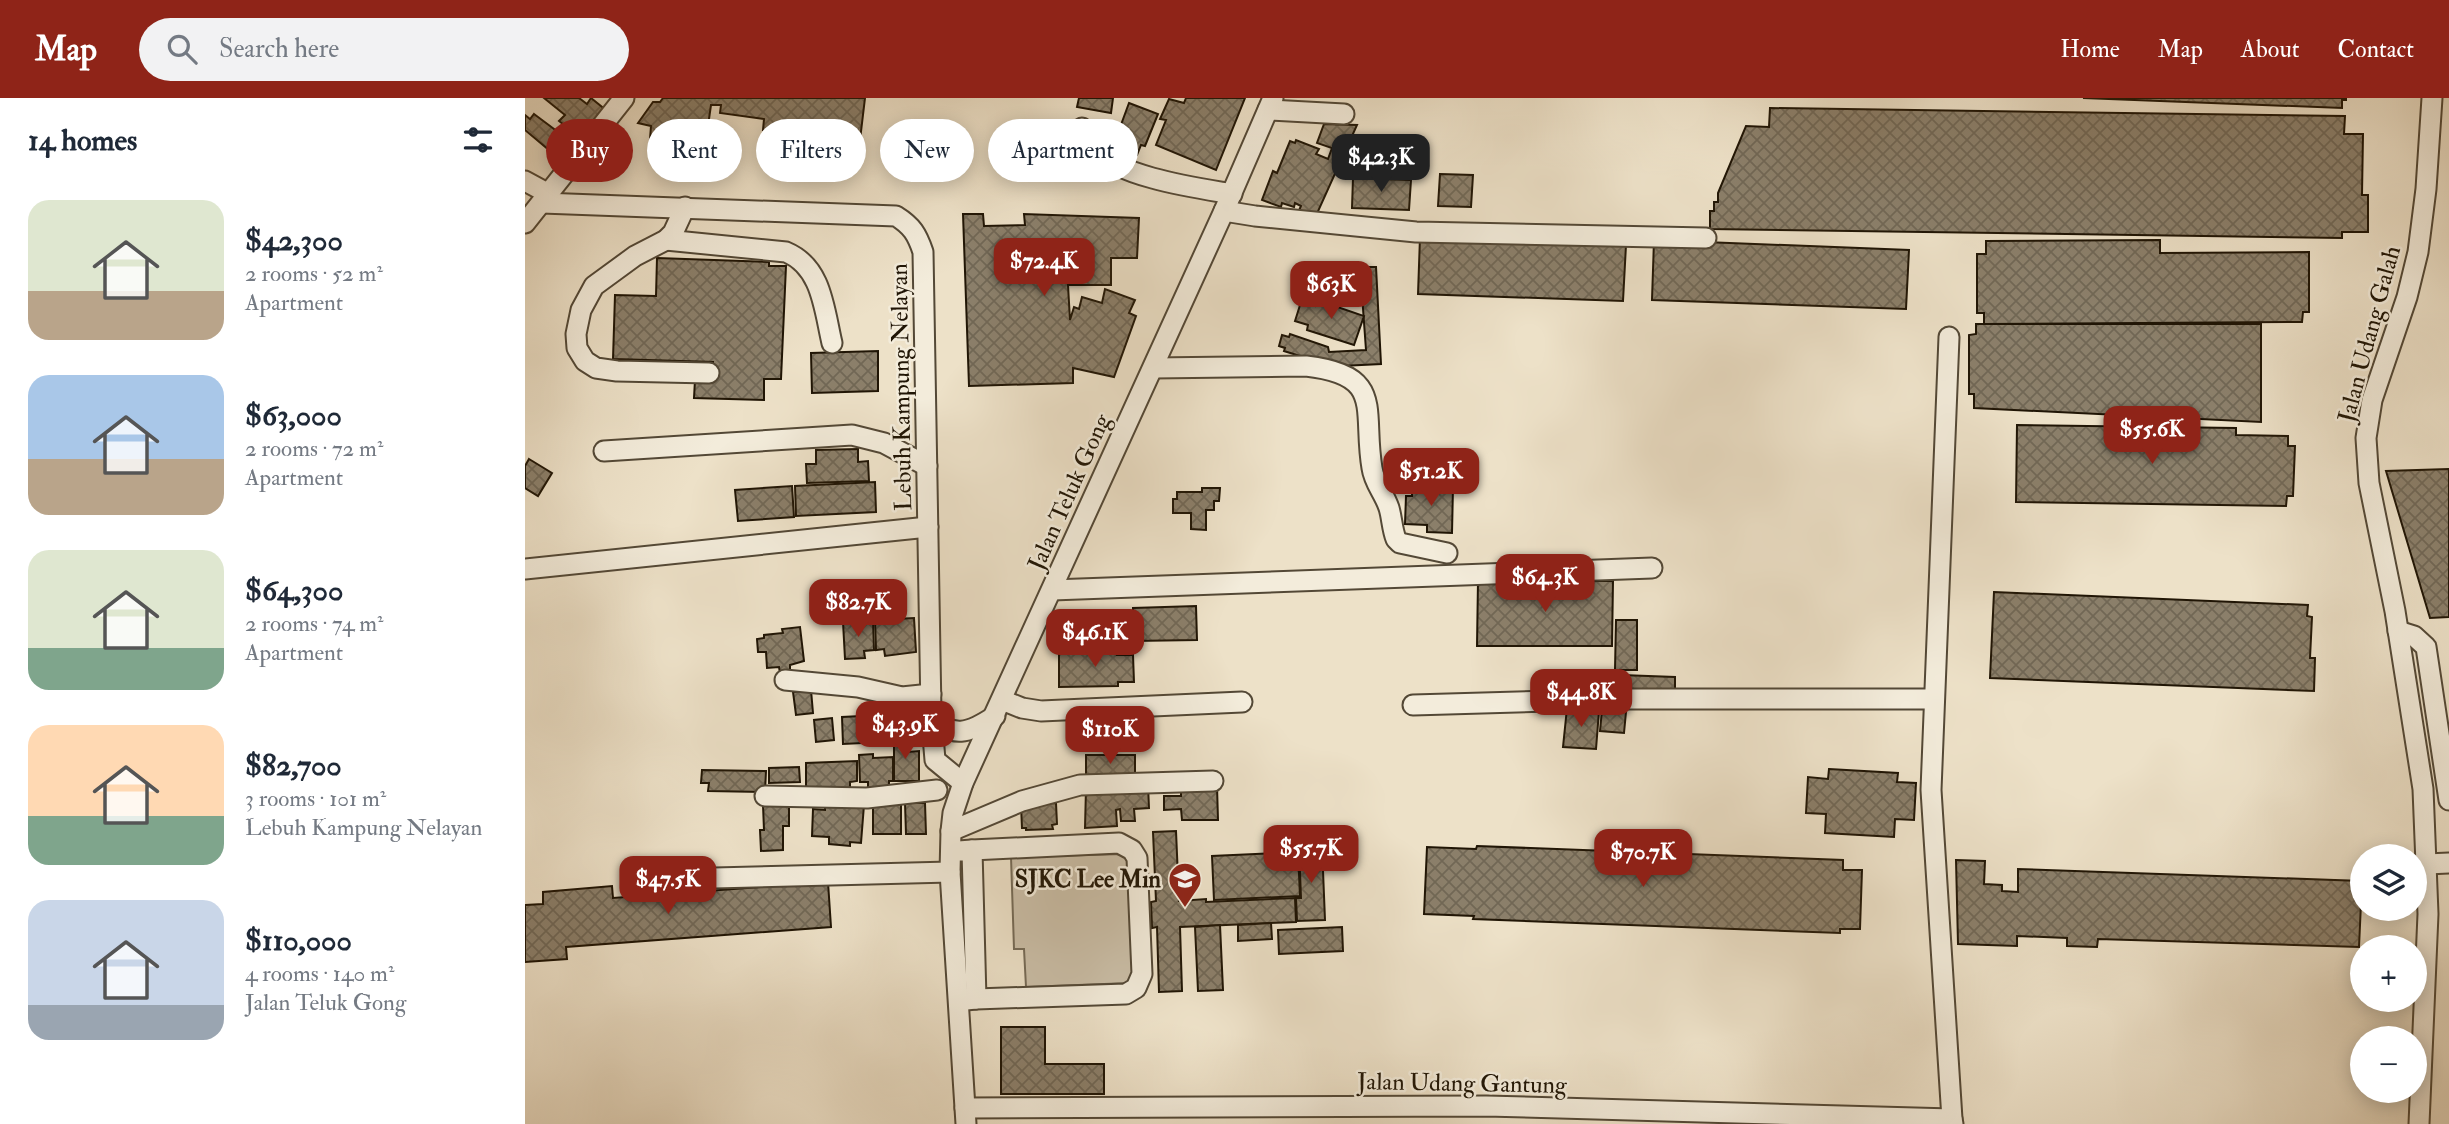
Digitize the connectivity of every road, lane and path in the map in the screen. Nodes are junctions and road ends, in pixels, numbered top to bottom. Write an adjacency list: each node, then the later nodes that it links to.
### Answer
1 (624, 98): 7 (street)
2 (2432, 98): 24 (street, Jalan Udang Galah)
3 (1271, 104): 4 (street); 8 (street, Jalan Teluk Gong)
4 (1344, 114)
5 (1138, 172): 8 (street)
6 (525, 181): 7 (street)
7 (546, 198): 9 (street, Lebuh Kampung Nelayan); 10 (street)
8 (1228, 202): 11 (street); 15 (street, Jalan Teluk Gong)
9 (685, 207): 12 (street); 18 (street, Lebuh Kampung Nelayan)
10 (525, 223)
11 (1706, 238)
12 (666, 240): 14 (street); 16 (street)
13 (1949, 337): 26 (street)
14 (832, 343)
15 (1153, 368): 20 (street); 23 (street, Jalan Teluk Gong)
16 (709, 373)
17 (604, 452): 18 (street)
18 (927, 466): 19 (street, Lebuh Kampung Nelayan)
19 (928, 527): 22 (street); 28 (street, Lebuh Kampung Nelayan)
20 (1447, 552)
21 (1652, 568): 23 (street)
22 (525, 569)
23 (1052, 590): 30 (street, Jalan Teluk Gong)
24 (2399, 631): 36 (street); 38 (street, Jalan Udang Galah)
25 (785, 680): 28 (street)
26 (1934, 699): 29 (street); 46 (street)
27 (1242, 702): 30 (street)
28 (931, 703): 30 (street); 31 (street, Lebuh Kampung Nelayan)
29 (1413, 705)
30 (998, 708): 33 (street, Jalan Teluk Gong)
31 (935, 760): 33 (street); 34 (street, Lebuh Kampung Nelayan)
32 (1213, 781): 37 (street)
33 (963, 783): 37 (street, Jalan Teluk Gong)
34 (937, 790): 35 (street); 37 (street, Lebuh Kampung Nelayan)
35 (765, 796)
36 (2449, 800)
37 (951, 843): 39 (street); 42 (street, Jalan Teluk Gong)
38 (2426, 844)
39 (972, 850): 44 (street); 44 (street)
40 (2449, 863): 41 (street)
41 (2427, 864): 47 (street, Jalan Udang Galah)
42 (950, 872): 43 (street); 44 (street, Jalan Teluk Gong)
43 (674, 879)
44 (967, 1000): 45 (street, Jalan Teluk Gong)
45 (965, 1116): 46 (street, Jalan Udang Gantung)
46 (1952, 1121)
47 (2419, 1124)

